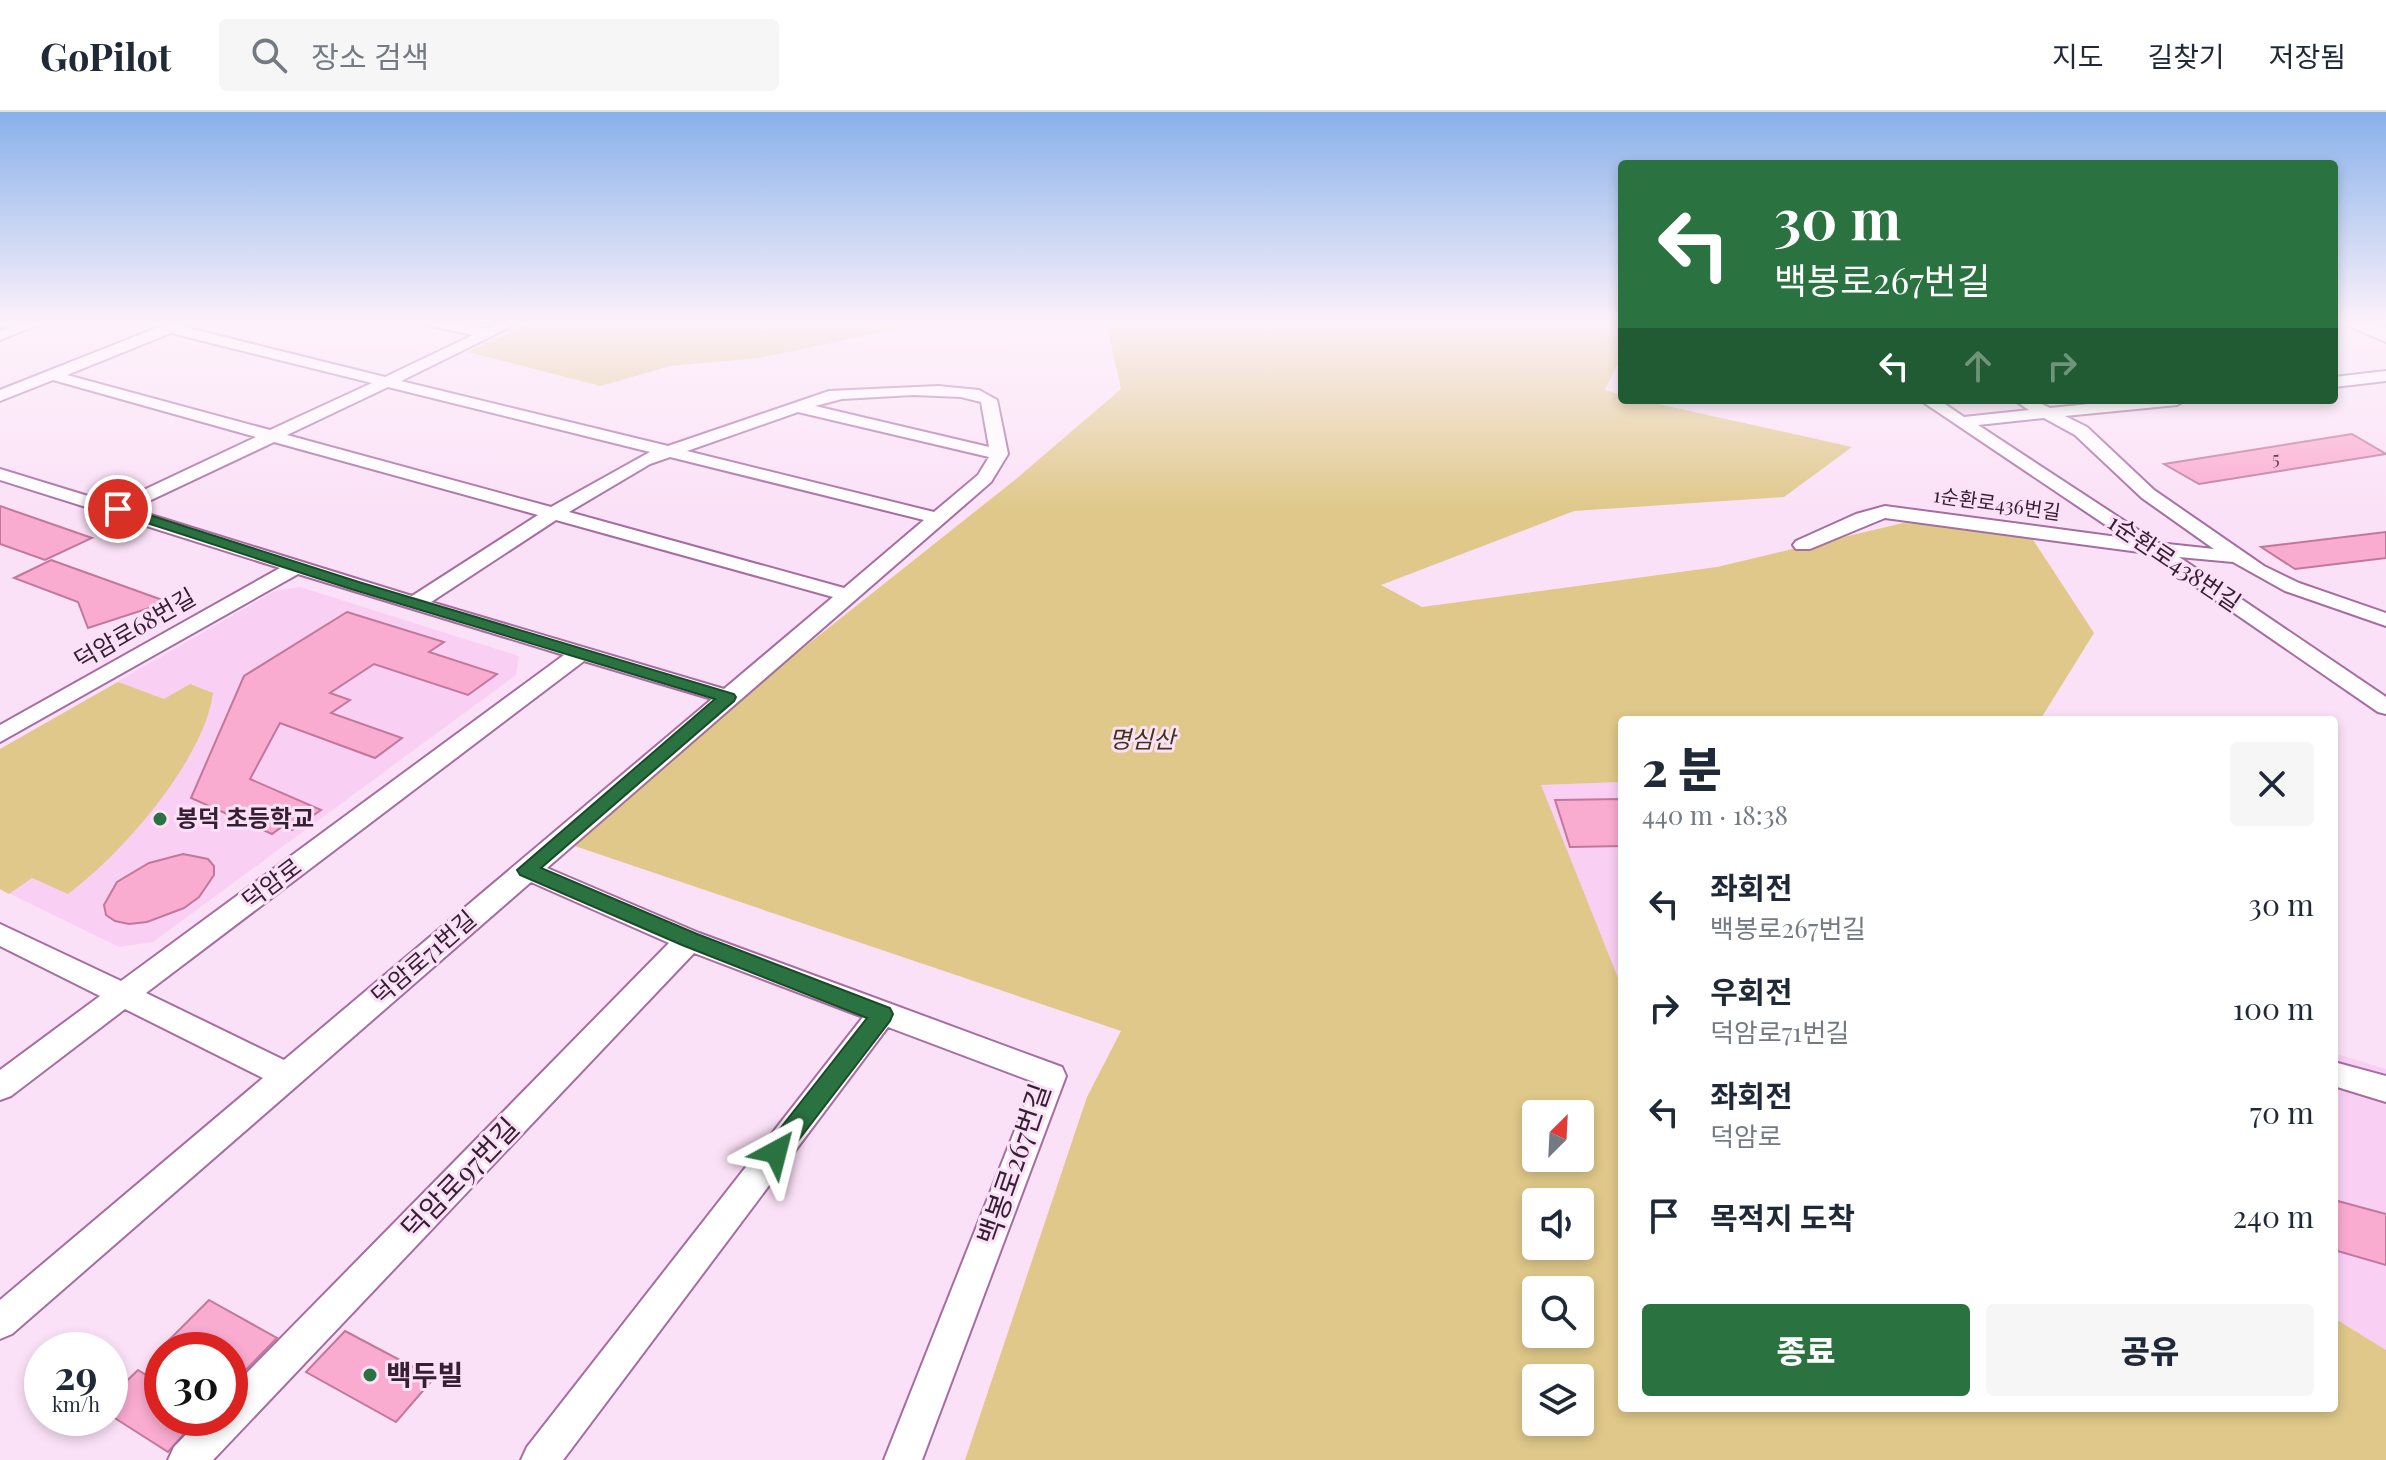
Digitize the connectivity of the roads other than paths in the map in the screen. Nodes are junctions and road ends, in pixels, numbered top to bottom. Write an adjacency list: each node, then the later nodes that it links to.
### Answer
1 (29, 384): 5 (street)
2 (83, 384): 12 (street)
3 (384, 384): 12 (street)
4 (390, 384): 13 (street)
5 (0, 396)
6 (1934, 404): 11 (street)
7 (2030, 404): 10 (street, 1순환로436번길)
8 (2141, 404): 10 (street)
9 (796, 407): 13 (street); 14 (street); 14 (street)
10 (2051, 414): 11 (street); 21 (street, 1순환로436번길)
11 (1960, 422): 20 (street, 1순환로438번길)
12 (273, 436): 16 (street); 17 (street)
13 (664, 451): 17 (street); 18 (street)
14 (999, 454): 18 (street, 덕암로71번길)
15 (0, 474): 16 (street)
16 (118, 509): 22 (street)
17 (553, 514): 23 (street); 24 (street)
18 (938, 518): 23 (street, 덕암로71번길)
19 (1803, 545): 20 (street, 1순환로436번길)
20 (2153, 548): 21 (street, 1순환로436번길); 28 (street, 1순환로438번길)
21 (2238, 557): 25 (street, 1순환로436번길)
22 (296, 567): 24 (street); 29 (street, 덕암로68번길)
23 (847, 595): 27 (street, 덕암로71번길)
24 (415, 603): 26 (street)
25 (2386, 620)
26 (582, 652): 27 (street); 33 (street, 덕암로)
27 (728, 697): 30 (street, 덕암로71번길)
28 (2386, 707)
29 (0, 735)
30 (527, 870): 32 (street, 백봉로267번길); 36 (street, 덕암로71번길)
31 (0, 934): 33 (street)
32 (689, 940): 34 (street, 백봉로267번길); 40 (street, 덕암로97번길)
33 (122, 996): 36 (street); 37 (street, 덕암로)
34 (882, 1014): 43 (street); 44 (street, 백봉로267번길)
35 (2338, 1075): 38 (street)
36 (287, 1076): 39 (street, 덕암로71번길)
37 (0, 1087)
38 (2386, 1089)
39 (0, 1322)
40 (248, 1397)
41 (210, 1436): 42 (street, 덕암로97번길)
42 (187, 1460)
43 (540, 1460)
44 (903, 1460)

